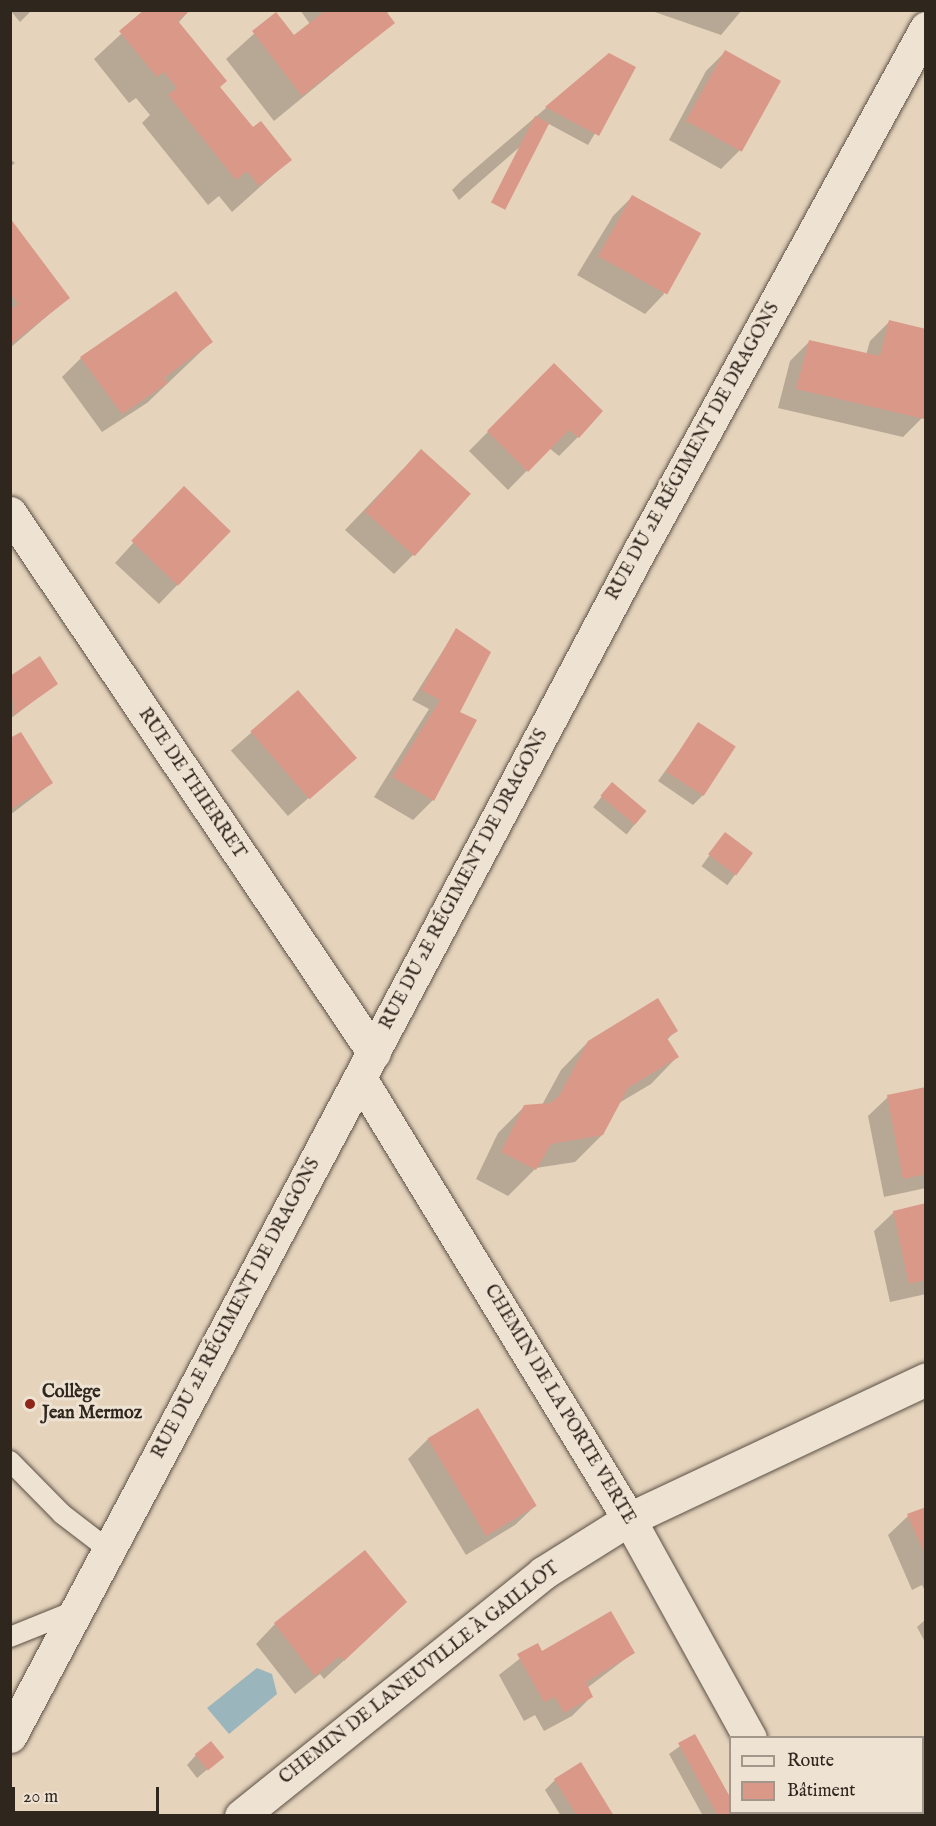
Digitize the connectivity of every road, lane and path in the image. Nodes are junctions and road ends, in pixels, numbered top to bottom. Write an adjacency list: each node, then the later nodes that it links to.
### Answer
1 (926, 28): 3 (street, RUE DU 2E RÉGIMENT DE DRAGONS)
2 (10, 513): 3 (street, RUE DE THIERRET)
3 (367, 1065): 6 (street, CHEMIN DE LA PORTE VERTE); 7 (street, RUE DU 2E RÉGIMENT DE DRAGONS)
4 (926, 1379): 6 (street, CHEMIN DE LANEUVILLE À GAILLOT)
5 (10, 1461): 7 (lane)
6 (629, 1519): 11 (street, CHEMIN DE LA PORTE VERTE); 12 (street, CHEMIN DE LANEUVILLE À GAILLOT)
7 (109, 1550): 8 (street, RUE DU 2E RÉGIMENT DE DRAGONS)
8 (77, 1610): 9 (lane); 10 (street, RUE DU 2E RÉGIMENT DE DRAGONS)
9 (10, 1637)
10 (10, 1736)
11 (749, 1736)
12 (241, 1815)

